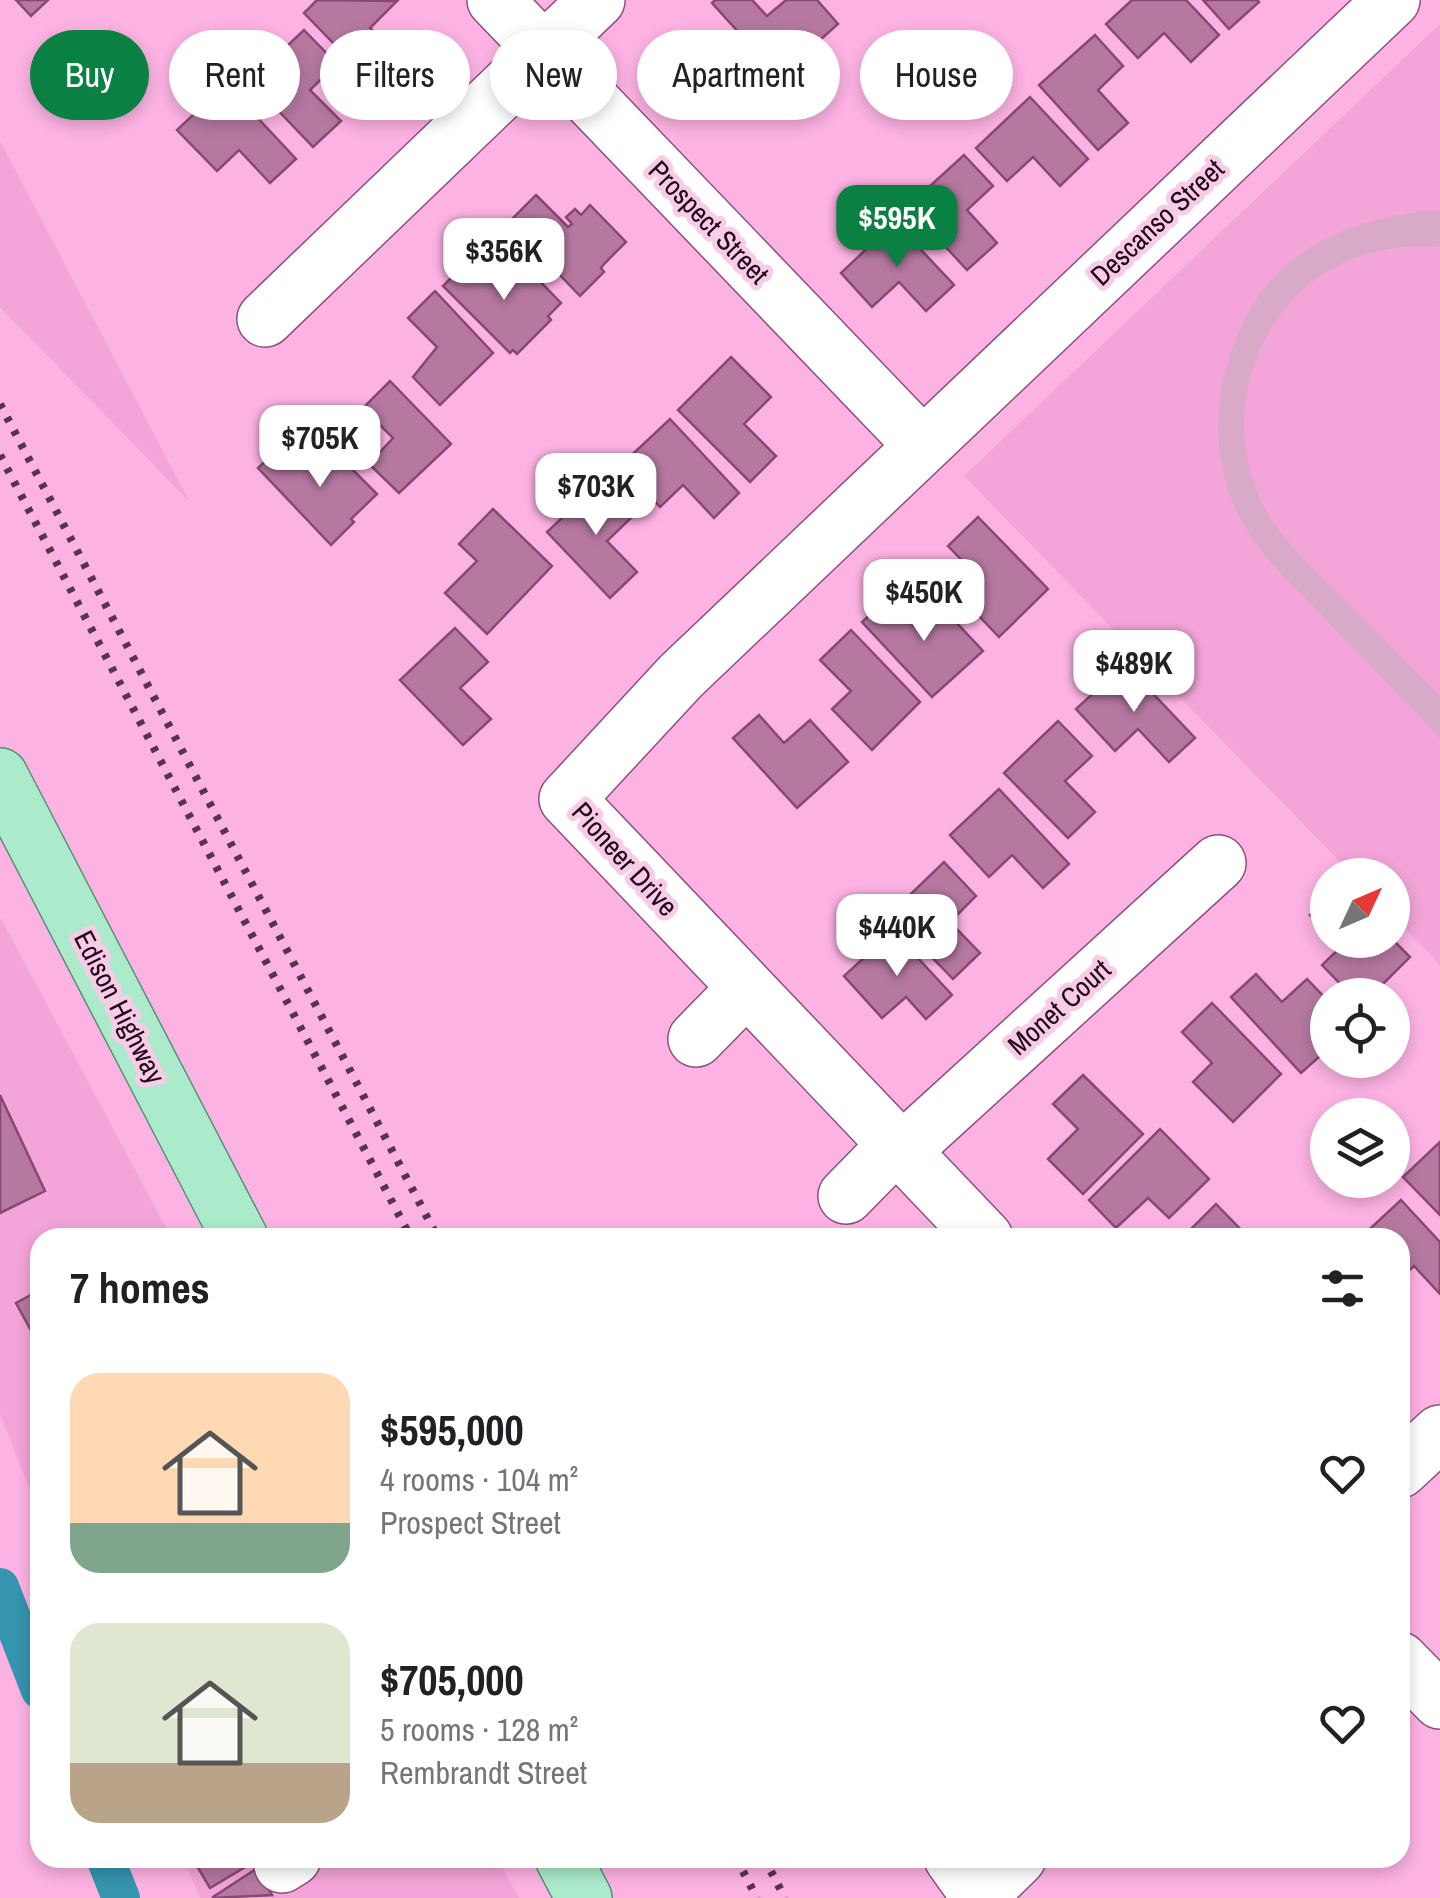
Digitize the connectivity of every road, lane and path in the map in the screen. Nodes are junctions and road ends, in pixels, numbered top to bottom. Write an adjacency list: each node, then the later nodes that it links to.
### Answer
1 (495, 0): 4 (street, Prospect Street)
2 (597, 0): 5 (street)
3 (1392, 0): 9 (street, Descanso Street)
4 (524, 30)
5 (566, 30)
6 (490, 103): 8 (street)
7 (610, 120): 9 (street, Prospect Street)
8 (265, 319)
9 (922, 445): 12 (street, Pioneer Drive)
10 (0, 776): 16 (main road, Edison Highway)
11 (1218, 862): 14 (street, Monet Court)
12 (746, 988): 13 (street); 14 (street, Pioneer Drive)
13 (696, 1038)
14 (898, 1149): 15 (street, Monet Court); 17 (street, Pioneer Drive)
15 (846, 1196)
16 (235, 1228)
17 (975, 1228)
18 (1440, 1433): 19 (street)
19 (1410, 1461)
20 (1410, 1670): 21 (street)
21 (1440, 1701)
22 (568, 1868): 25 (main road)
23 (959, 1868): 24 (street)
24 (1008, 1868)
25 (584, 1898)

